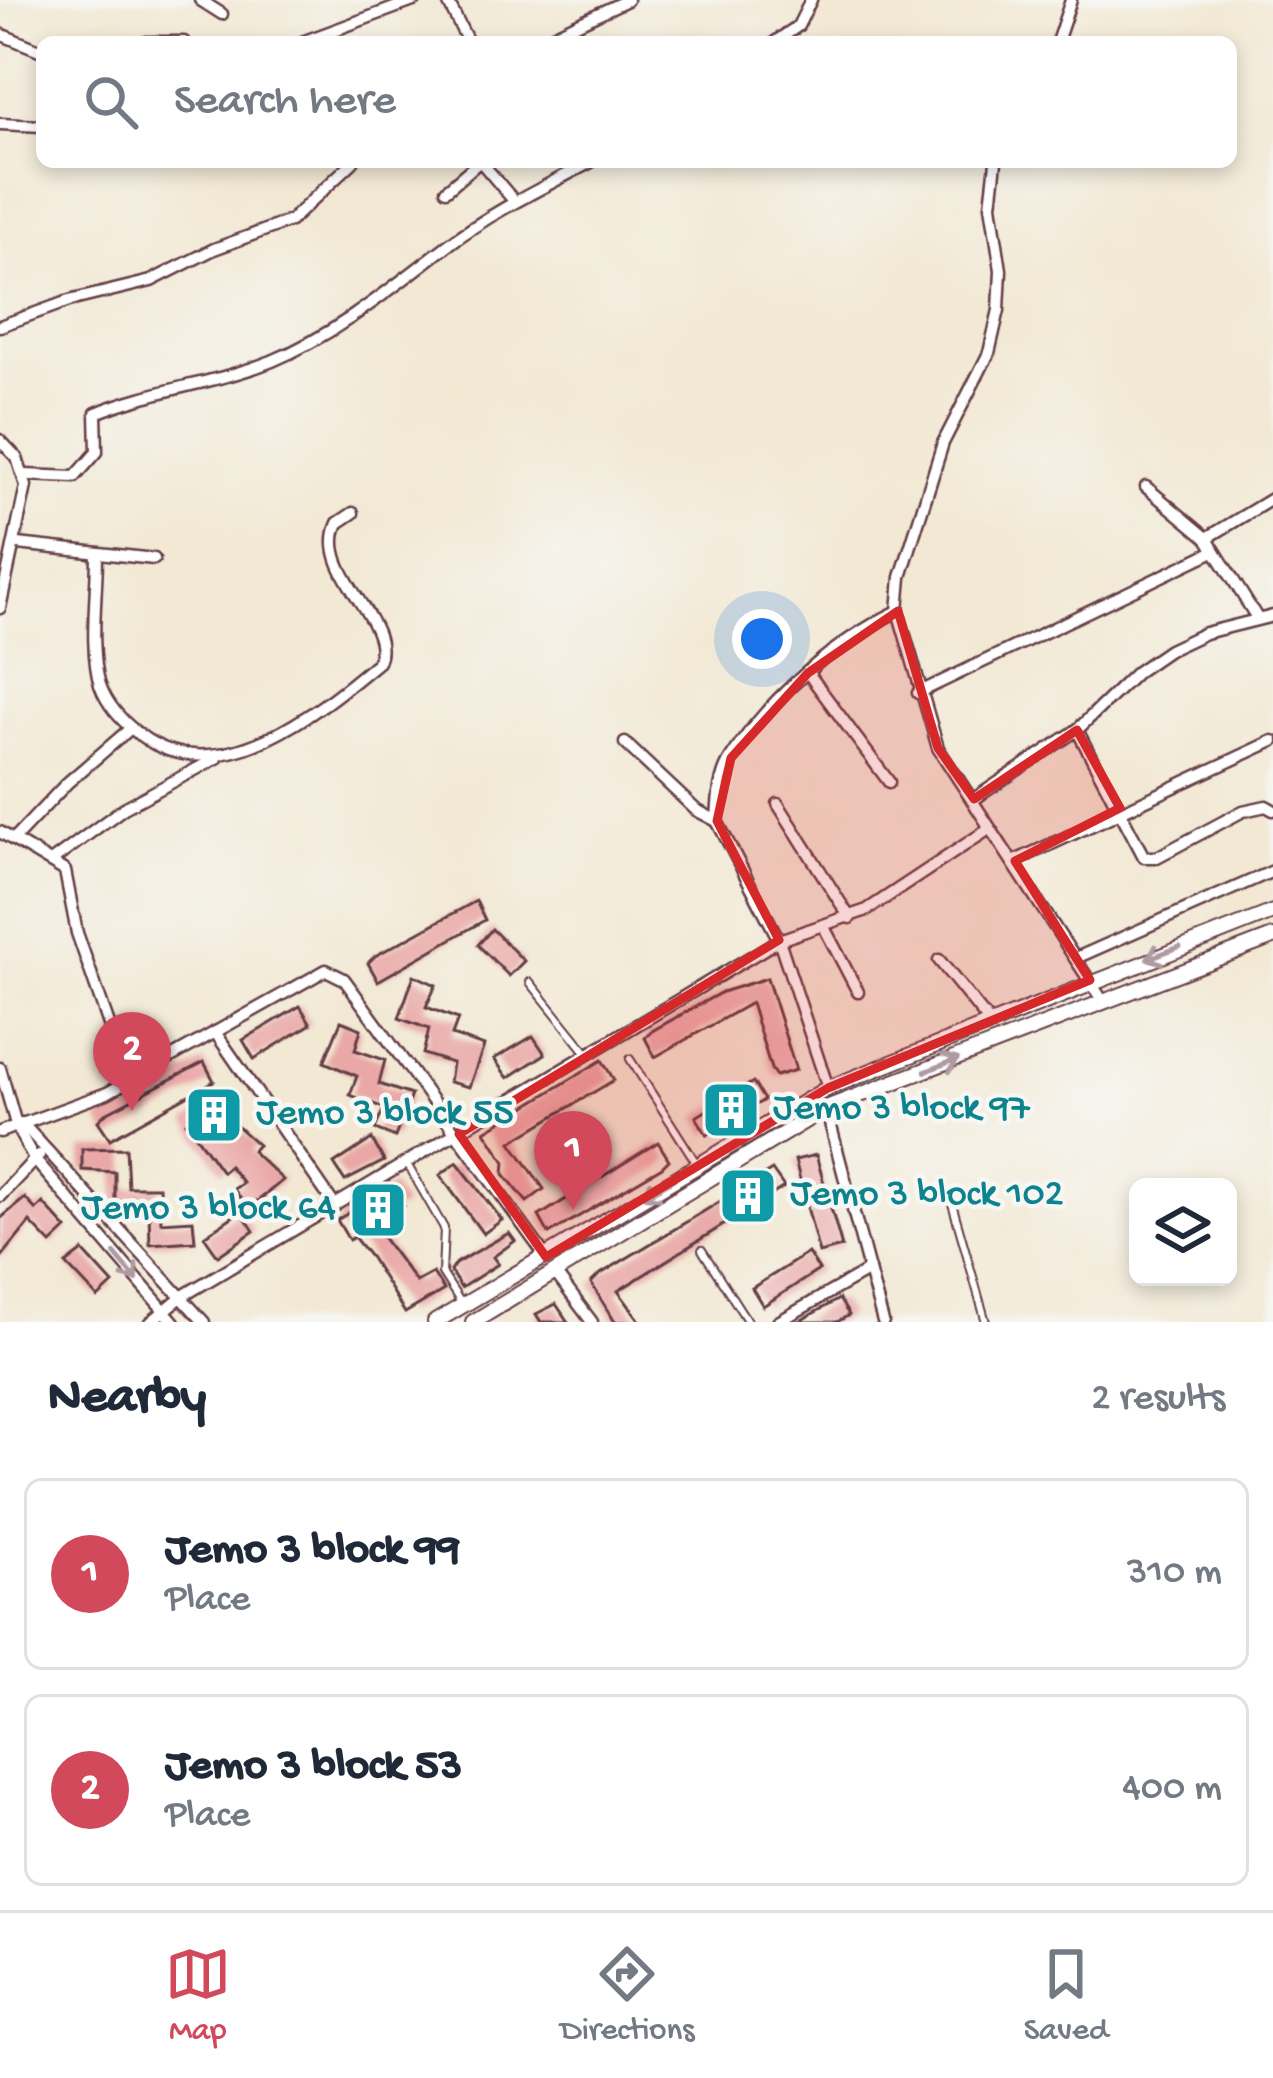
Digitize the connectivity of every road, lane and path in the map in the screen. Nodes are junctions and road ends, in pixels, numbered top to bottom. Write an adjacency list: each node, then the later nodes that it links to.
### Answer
1 (200, 0): 7 (street)
2 (416, 0): 9 (street)
3 (447, 0): 10 (street)
4 (626, 0): 11 (street)
5 (811, 0): 12 (street)
6 (1071, 0): 13 (street)
7 (222, 14)
8 (1, 36): 14 (street)
9 (318, 36)
10 (465, 36)
11 (551, 36)
12 (784, 36)
13 (1059, 36)
14 (36, 49)
15 (0, 124): 16 (street)
16 (36, 126)
17 (347, 168): 24 (street)
18 (473, 168): 22 (street)
19 (485, 168): 23 (street)
20 (580, 168): 23 (street)
21 (995, 168): 36 (street)
22 (446, 190)
23 (515, 202): 26 (street)
24 (0, 326)
25 (0, 440): 26 (street)
26 (25, 475): 31 (street)
27 (1146, 487): 30 (street)
28 (1273, 498): 30 (street)
29 (353, 514): 45 (street)
30 (1207, 538): 32 (street)
31 (18, 544): 33 (street); 35 (street)
32 (1214, 550): 38 (street); 40 (street)
33 (98, 555): 34 (street); 41 (street)
34 (154, 559)
35 (0, 608)
36 (898, 611): 39 (street); 40 (street)
37 (1273, 616): 38 (street)
38 (1257, 618): 42 (street)
39 (808, 673): 46 (street); 51 (street)
40 (918, 693): 47 (street)
41 (131, 728): 45 (street); 54 (street)
42 (1077, 730): 47 (street); 49 (street)
43 (1273, 742): 49 (street)
44 (625, 743): 51 (street)
45 (224, 755): 55 (street)
46 (889, 782)
47 (974, 799): 52 (street)
48 (778, 804): 59 (street)
49 (1120, 808): 50 (street); 56 (street)
50 (1273, 810)
51 (717, 821): 62 (street)
52 (989, 830): 56 (street); 59 (street)
53 (0, 832): 54 (street)
54 (15, 838): 55 (street)
55 (52, 861): 74 (street)
56 (1015, 861): 63 (street)
57 (1273, 871): 63 (street)
58 (1273, 912): 65 (street, one-way to 65)
59 (850, 918): 60 (street)
60 (824, 927): 62 (street); 67 (street)
61 (1273, 937): 68 (street)
62 (779, 940): 71 (street); 75 (street)
63 (1076, 958): 65 (street)
64 (939, 960): 69 (street)
65 (1090, 980): 68 (street); 69 (street)
66 (530, 982): 71 (lane)
67 (858, 992)
68 (1104, 1003): 76 (street, one-way to 68)
69 (989, 1022): 75 (street)
70 (214, 1032): 74 (street); 80 (street); 87 (street)
71 (589, 1056): 80 (street)
72 (631, 1060): 84 (lane)
73 (0, 1068): 78 (street)
74 (129, 1082): 78 (street)
75 (828, 1088): 77 (street)
76 (826, 1108): 81 (street); 90 (street)
77 (768, 1119): 81 (street); 84 (street)
78 (19, 1123): 79 (street); 82 (street)
79 (0, 1132)
80 (459, 1134): 83 (street); 89 (street)
81 (781, 1135): 91 (street)
82 (39, 1155): 86 (street); 93 (street); 96 (street, one-way to 96)
83 (407, 1164): 87 (street); 95 (lane)
84 (697, 1164): 89 (street, one-way to 89)
85 (949, 1193): 106 (lane)
86 (0, 1196)
87 (335, 1206): 93 (street)
88 (703, 1250): 103 (lane)
89 (546, 1257): 92 (street)
90 (869, 1270): 104 (street); 105 (street)
91 (556, 1274): 94 (street); 102 (street)
92 (506, 1281): 94 (street); 95 (street)
93 (181, 1297): 96 (street); 99 (street)
94 (517, 1297): 101 (street)
95 (463, 1306): 100 (street)
96 (162, 1310): 97 (street); 98 (street)
97 (151, 1322)
98 (174, 1322)
99 (204, 1322)
100 (436, 1322)
101 (473, 1322)
102 (592, 1322)
103 (748, 1322)
104 (778, 1322)
105 (883, 1322)
106 (986, 1322)

